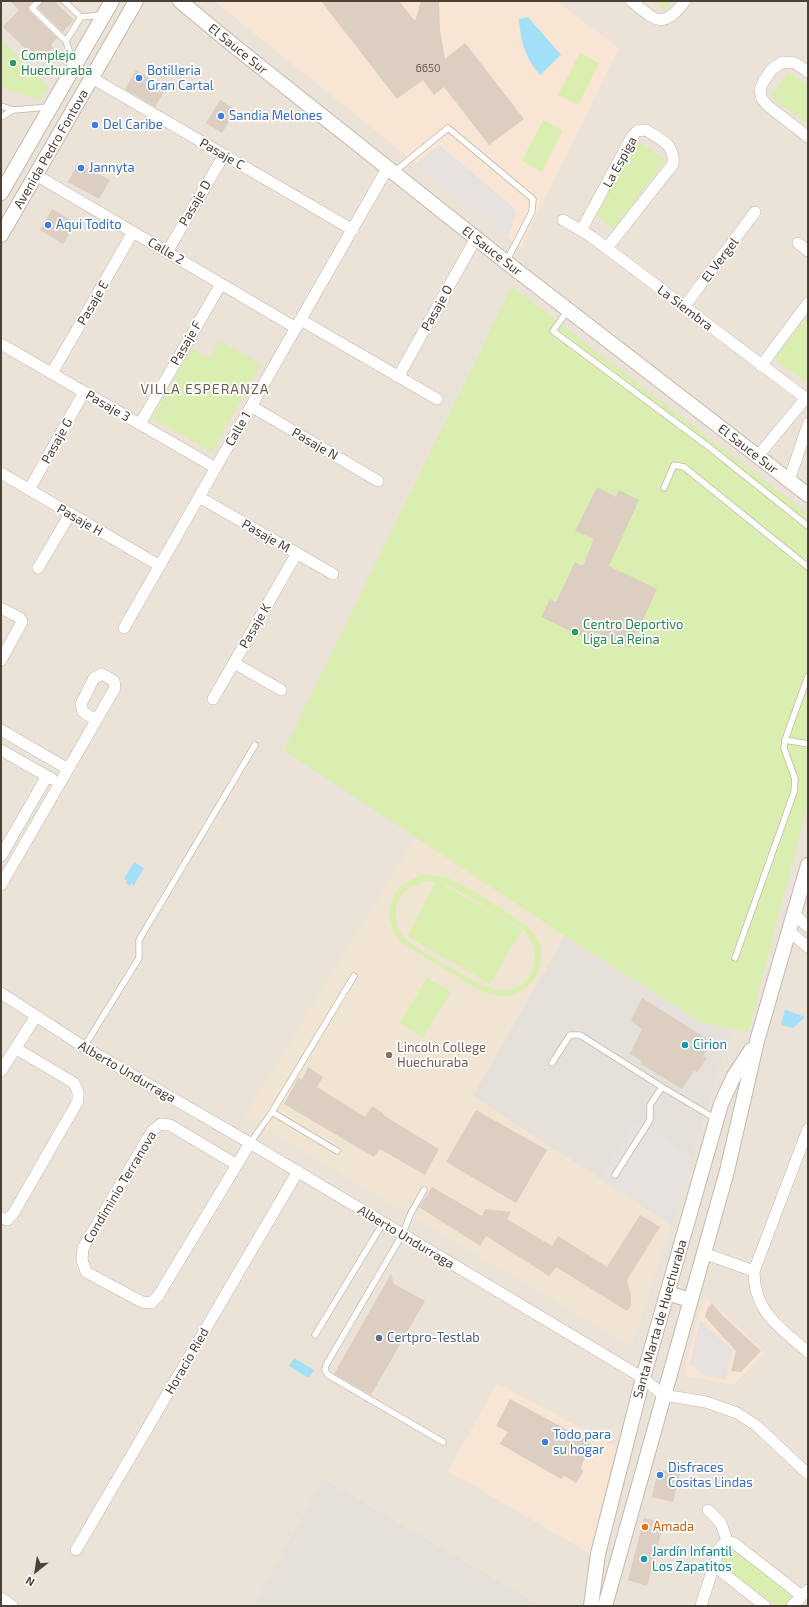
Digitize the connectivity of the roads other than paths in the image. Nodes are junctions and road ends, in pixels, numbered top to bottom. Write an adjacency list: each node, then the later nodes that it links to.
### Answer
1 (39, 1): 10 (lane)
2 (64, 1): 9 (lane)
3 (112, 1): 8 (street, Avenida Pedro Fontova)
4 (136, 1): 13 (street, Avenida Pedro Fontova)
5 (180, 1): 20 (street, El Sauce Sur)
6 (631, 1): 7 (street)
7 (685, 1)
8 (104, 14): 9 (lane); 11 (street, Avenida Pedro Fontova)
9 (80, 17): 10 (lane)
10 (66, 41): 11 (lane)
11 (74, 67): 15 (street, Avenida Pedro Fontova)
12 (808, 72): 18 (street)
13 (92, 78): 19 (street, Pasaje C); 21 (street, Avenida Pedro Fontova)
14 (1, 106): 16 (lane)
15 (52, 107): 16 (lane); 22 (street, Avenida Pedro Fontova)
16 (13, 110): 17 (lane)
17 (1, 117)
18 (808, 137)
19 (224, 155): 25 (street, Pasaje C); 33 (street, Pasaje D)
20 (391, 170): 25 (street, Calle 1); 29 (street, El Sauce Sur); 34 (lane)
21 (36, 175): 27 (street, Calle 2); 28 (street, Avenida Pedro Fontova)
22 (1, 193)
23 (755, 212): 37 (street, El Vergel)
24 (563, 220): 26 (street, La Siembra)
25 (353, 230): 39 (street, Calle 1)
26 (582, 230): 31 (street, La Siembra); 31 (street, La Espiga)
27 (133, 232): 33 (street, Calle 2); 42 (street, Pasaje E)
28 (1, 235)
29 (476, 238): 34 (street, El Sauce Sur); 43 (street, Pasaje O)
30 (798, 243): 32 (street)
31 (607, 248): 37 (street, La Siembra)
32 (808, 251)
33 (167, 252): 35 (street, Calle 2)
34 (506, 262): 38 (street, El Sauce Sur)
35 (221, 284): 39 (street, Calle 2); 48 (street, Pasaje F)
36 (808, 303): 41 (street)
37 (684, 307): 41 (street, La Siembra)
38 (568, 310): 50 (street, El Sauce Sur); 60 (lane)
39 (299, 324): 43 (street); 47 (street, Calle 1)
40 (1, 344): 42 (street, Pasaje 3)
41 (761, 366): 46 (street, La Siembra)
42 (52, 373): 44 (street, Pasaje 3)
43 (398, 377): 45 (street)
44 (84, 392): 48 (street, Pasaje 3); 56 (street, Pasaje G)
45 (437, 400)
46 (807, 400): 50 (street, La Siembra)
47 (251, 406): 51 (street, Calle 1); 53 (street, Pasaje N)
48 (140, 424): 51 (street, Pasaje 3)
49 (808, 424): 54 (street)
50 (758, 456): 54 (street, El Sauce Sur)
51 (216, 468): 58 (street, Calle 1)
52 (1, 474): 56 (street, Pasaje H)
53 (378, 481)
54 (789, 481): 57 (street, El Sauce Sur)
55 (664, 488): 63 (lane)
56 (29, 490): 59 (street, Pasaje H)
57 (808, 496)
58 (199, 497): 61 (street, Pasaje M); 62 (street, Calle 1)
59 (70, 514): 62 (street, Pasaje H); 64 (street)
60 (808, 526)
61 (297, 553): 65 (street, Pasaje M); 69 (street, Pasaje K)
62 (160, 566): 67 (street, Calle 1)
63 (808, 567)
64 (38, 568)
65 (333, 574)
66 (1, 608): 68 (street)
67 (124, 628)
68 (1, 660)
69 (234, 663): 71 (street); 72 (street, Pasaje K)
70 (808, 676): 75 (lane)
71 (281, 690)
72 (213, 699)
73 (96, 720): 79 (street)
74 (1, 730): 79 (street)
75 (785, 740): 76 (lane); 89 (lane)
76 (808, 744)
77 (255, 745): 94 (lane)
78 (1, 750): 80 (street)
79 (68, 769): 81 (street)
80 (47, 776): 81 (street); 82 (street)
81 (60, 784): 84 (street)
82 (1, 856)
83 (808, 865): 85 (street, Santa Marta de Huechuraba)
84 (1, 885)
85 (794, 914): 86 (street); 87 (street, Santa Marta de Huechuraba)
86 (808, 927)
87 (789, 931): 88 (street); 93 (street, Santa Marta de Huechuraba)
88 (808, 947)
89 (735, 958)
90 (354, 976): 99 (lane)
91 (1, 993): 92 (street, Alberto Undurraga)
92 (36, 1016): 94 (street, Alberto Undurraga); 95 (street)
93 (757, 1041): 100 (street, Santa Marta de Huechuraba); 111 (street, Santa Marta de Huechuraba)
94 (84, 1047): 102 (street, Alberto Undurraga)
95 (15, 1048): 97 (street); 108 (street)
96 (552, 1063): 98 (lane)
97 (1, 1071)
98 (662, 1087): 100 (lane); 106 (lane)
99 (272, 1112): 102 (lane); 103 (lane)
100 (717, 1119): 113 (street, Santa Marta de Huechuraba)
101 (808, 1129): 112 (street)
102 (250, 1143): 104 (street, Condiminio Terranova); 105 (street, Alberto Undurraga)
103 (337, 1151)
104 (237, 1165): 104 (street, Condiminio Terranova)
105 (298, 1171): 109 (street, Alberto Undurraga); 123 (street, Horacio Ried)
106 (615, 1175)
107 (424, 1190): 110 (lane)
108 (1, 1218)
109 (383, 1223): 110 (street, Alberto Undurraga); 115 (lane)
110 (402, 1234): 117 (street, Alberto Undurraga); 119 (lane)
111 (704, 1253): 112 (street, Santa Marta de Huechuraba); 114 (street, Santa Marta de Huechuraba)
112 (754, 1271): 116 (street)
113 (667, 1293): 114 (street); 117 (street, Santa Marta de Huechuraba)
114 (690, 1300): 118 (street, Santa Marta de Huechuraba)
115 (315, 1335)
116 (808, 1352)
117 (643, 1378): 118 (street, Alberto Undurraga); 128 (street, Santa Marta de Huechuraba)
118 (663, 1395): 120 (street); 129 (street, Santa Marta de Huechuraba)
119 (443, 1442)
120 (808, 1474)
121 (708, 1510): 122 (street)
122 (728, 1541): 124 (street); 125 (street)
123 (76, 1550)
124 (713, 1565): 130 (street); 131 (street)
125 (805, 1593): 132 (street)
126 (1, 1598): 127 (street)
127 (12, 1606)
128 (591, 1606)
129 (605, 1606)
130 (701, 1606)
131 (765, 1606)
132 (792, 1606)

